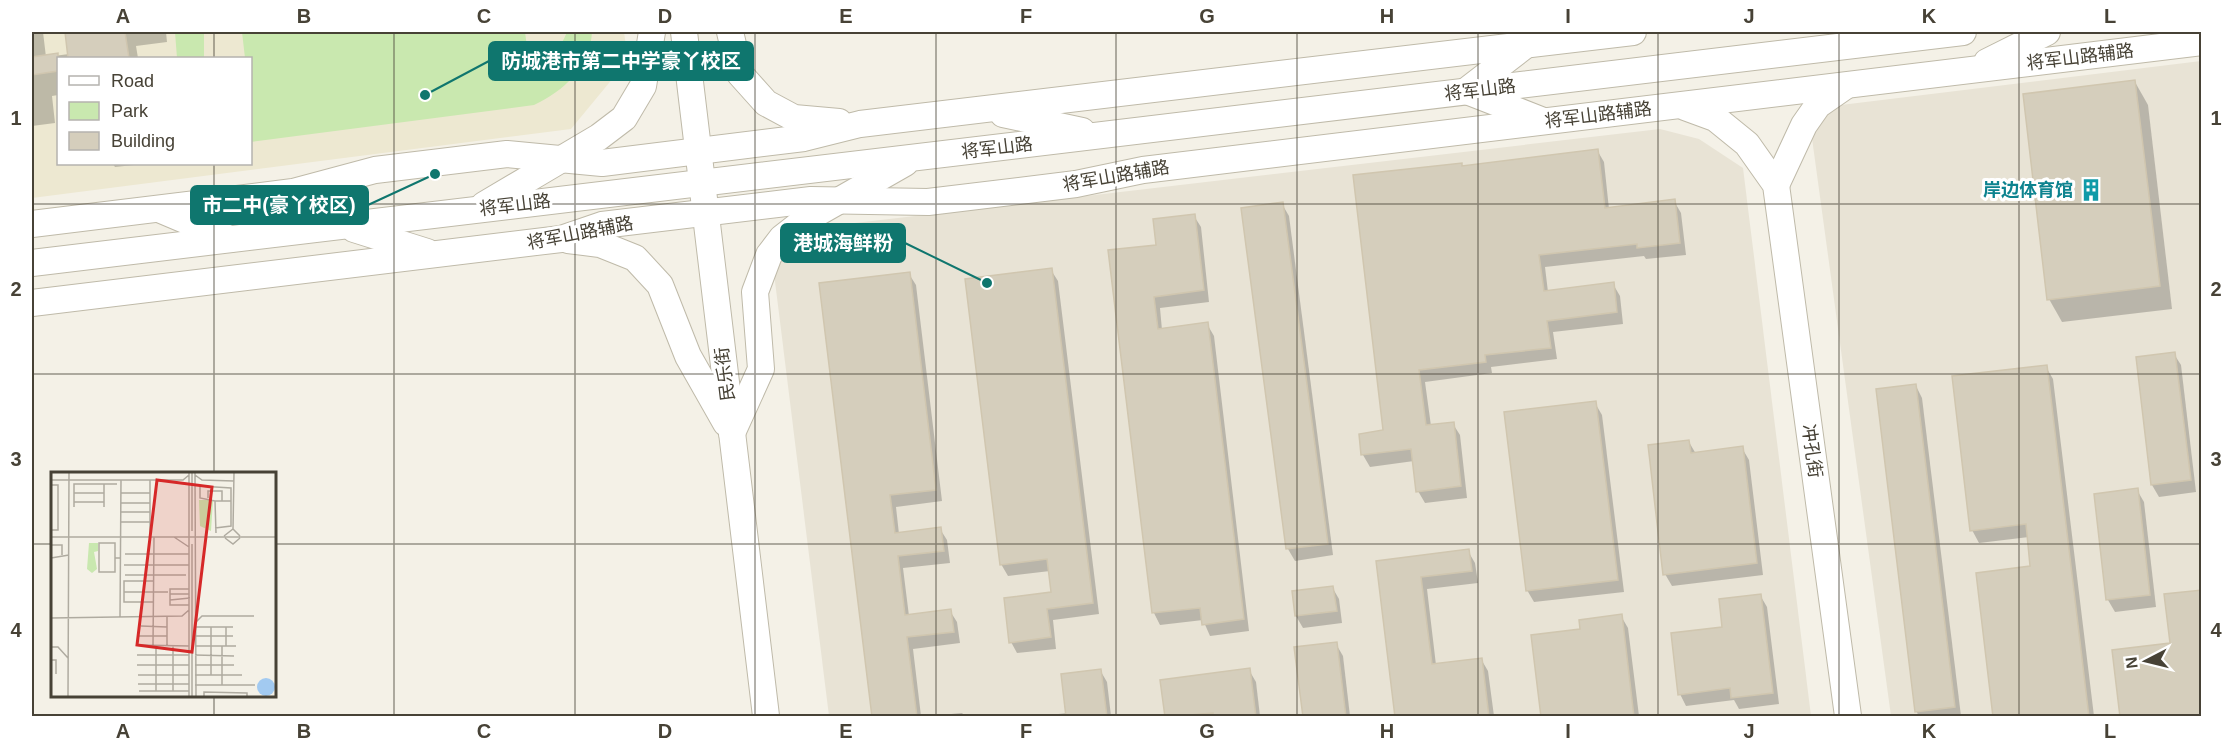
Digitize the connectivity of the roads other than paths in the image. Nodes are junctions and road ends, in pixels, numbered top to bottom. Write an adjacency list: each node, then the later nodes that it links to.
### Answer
1 (652, 32): 19 (street)
2 (684, 32): 17 (street, 民乐街)
3 (730, 32): 15 (street)
4 (1633, 32): 8 (street)
5 (1963, 32): 11 (street, 将军山路)
6 (2048, 32): 9 (street)
7 (2202, 42): 9 (street, 将军山路辅路)
8 (1528, 44): 11 (street); 13 (street)
9 (1971, 70): 10 (street, 将军山路辅路)
10 (1848, 85): 12 (street, 将军山路辅路); 21 (street)
11 (1466, 91): 14 (street); 16 (street, 将军山路)
12 (1680, 105): 14 (street, 将军山路辅路); 21 (street, 冲孔街)
13 (983, 110): 15 (street); 16 (street)
14 (1544, 122): 22 (street, 将军山路辅路)
15 (860, 124): 17 (street)
16 (1100, 135): 18 (street, 将军山路)
17 (698, 151): 19 (street); 20 (street, 民乐街)
18 (916, 157): 20 (street, 将军山路); 22 (street)
19 (562, 159): 23 (street); 24 (street)
20 (702, 183): 24 (street, 将军山路); 25 (street, 民乐街)
21 (1776, 185): 36 (street, 冲孔街)
22 (839, 201): 25 (street, 将军山路辅路); 34 (street)
23 (158, 209): 26 (street); 29 (street)
24 (475, 210): 27 (street, 将军山路)
25 (705, 213): 28 (street, 将军山路辅路); 34 (street, 民乐街)
26 (32, 224)
27 (345, 226): 29 (street, 将军山路); 30 (street)
28 (561, 239): 30 (street, 将军山路辅路); 34 (street)
29 (230, 240): 31 (street, 将军山路); 32 (street)
30 (435, 254): 32 (street, 将军山路辅路)
31 (32, 263)
32 (166, 287): 33 (street, 将军山路辅路)
33 (32, 303)
34 (732, 434): 35 (street, 民乐街)
35 (766, 717)
36 (1848, 717)

